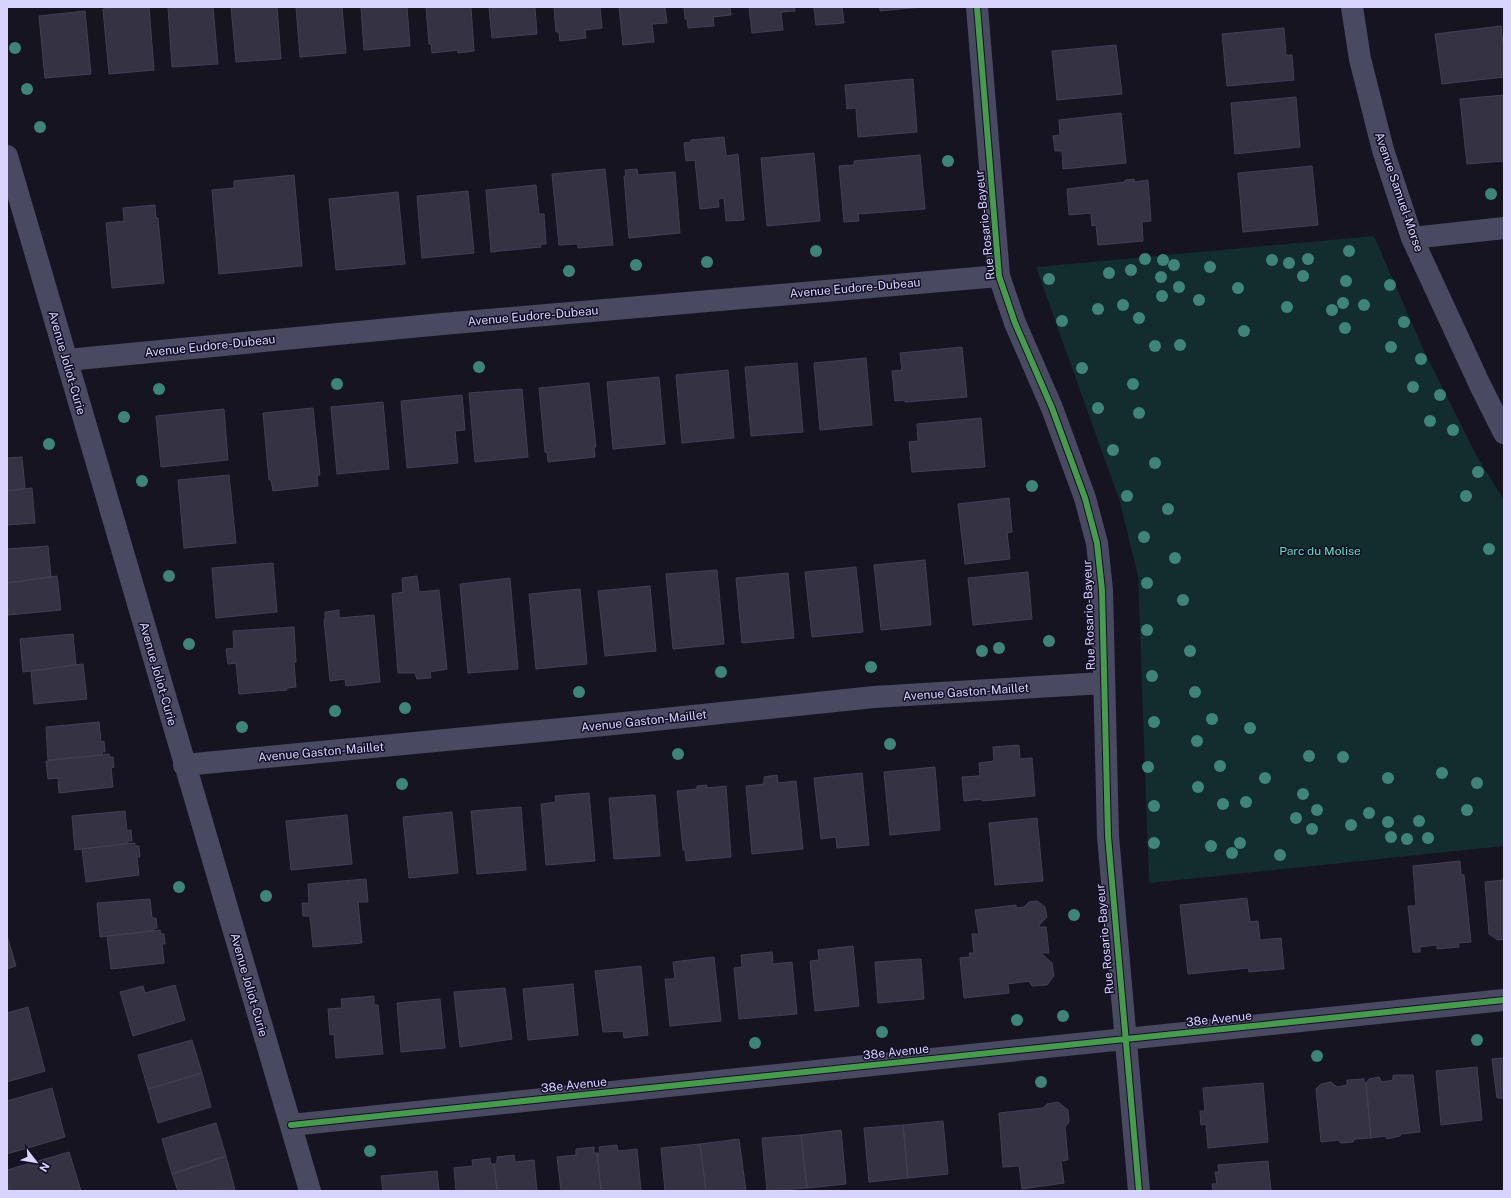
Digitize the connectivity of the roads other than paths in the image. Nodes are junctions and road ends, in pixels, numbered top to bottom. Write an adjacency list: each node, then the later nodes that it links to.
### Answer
1 (977, 7): 6 (street, Rue Rosario-Bayeur)
2 (1352, 7): 5 (street, Avenue Samuel-Morse)
3 (7, 156): 7 (street, Avenue Joliot-Curie)
4 (1504, 228): 5 (street)
5 (1412, 238): 8 (street, Avenue Samuel-Morse)
6 (999, 276): 7 (street, Avenue Eudore-Dubeau); 9 (street, Rue Rosario-Bayeur)
7 (66, 360): 10 (street, Avenue Joliot-Curie)
8 (1504, 433)
9 (1103, 683): 10 (street, Avenue Gaston-Maillet); 12 (street, Rue Rosario-Bayeur)
10 (184, 765): 13 (street, Avenue Joliot-Curie)
11 (1504, 1000): 12 (street, 38e Avenue)
12 (1124, 1040): 13 (street, 38e Avenue); 15 (street, Rue Rosario-Bayeur)
13 (291, 1125): 14 (street, Avenue Joliot-Curie)
14 (310, 1191)
15 (1139, 1191)

